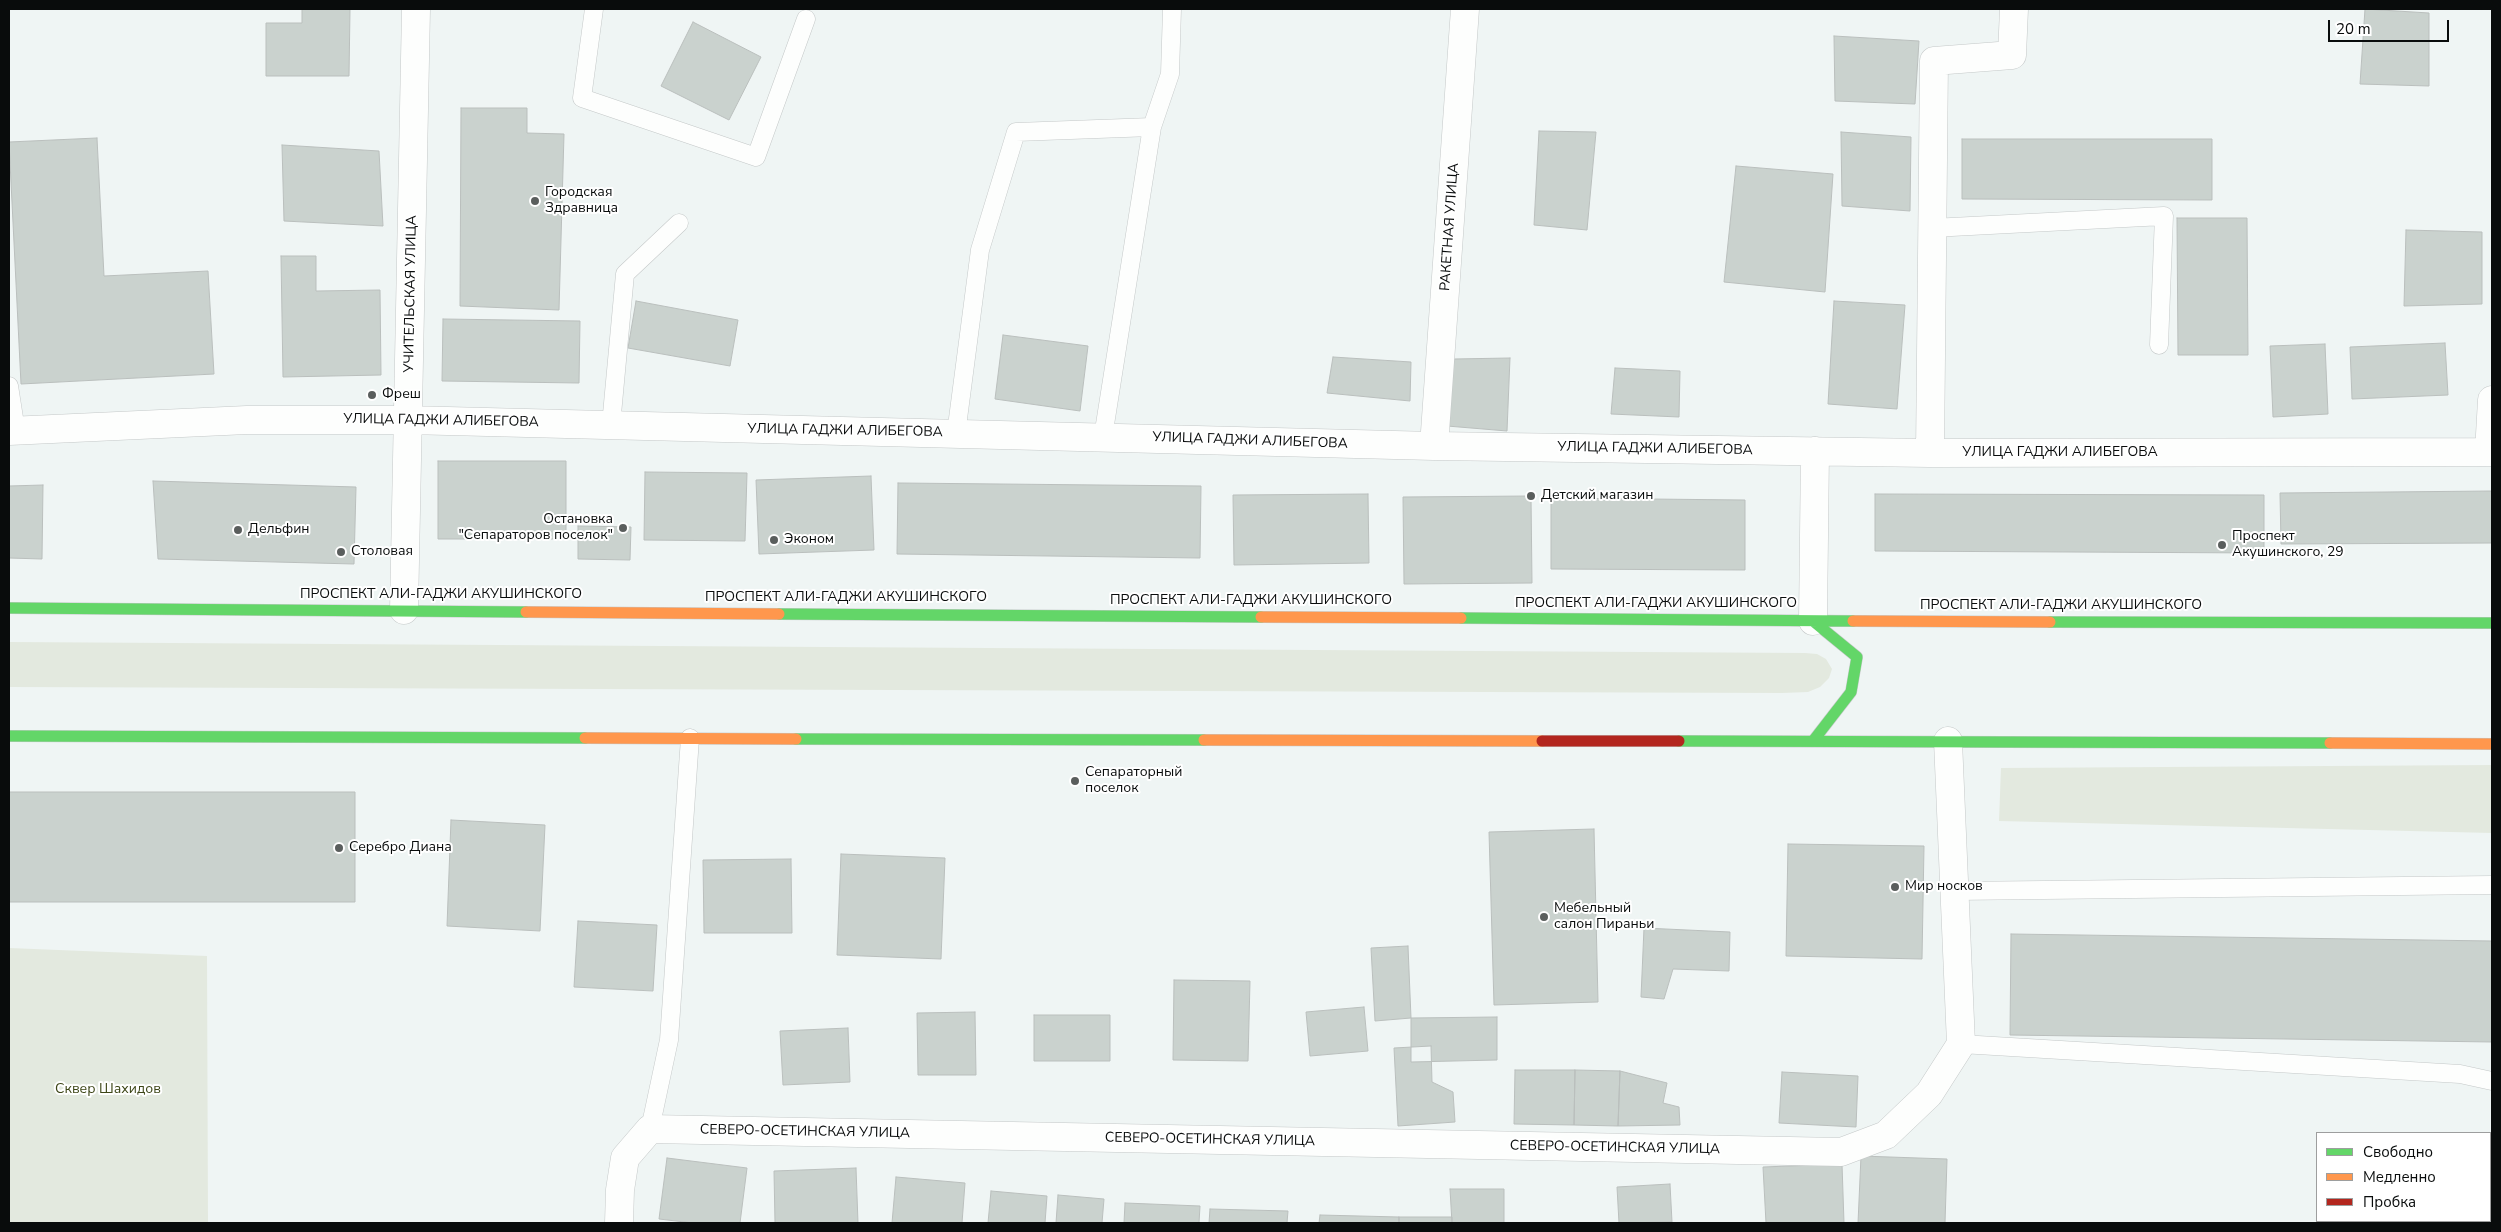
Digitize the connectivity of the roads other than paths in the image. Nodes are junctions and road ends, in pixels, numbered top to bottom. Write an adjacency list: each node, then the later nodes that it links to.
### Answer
1 (416, 9): 13 (street, УЧИТЕЛЬСКАЯ УЛИЦА)
2 (594, 9): 6 (lane)
3 (1172, 9): 7 (lane)
4 (1466, 9): 18 (street, РАКЕТНАЯ УЛИЦА)
5 (2014, 9): 9 (street)
6 (806, 19)
7 (1152, 127): 16 (lane); 17 (lane)
8 (679, 223): 14 (lane)
9 (1932, 228): 10 (lane); 21 (street)
10 (2159, 345)
11 (9, 386): 15 (lane)
12 (2492, 400): 20 (street)
13 (408, 420): 14 (street, УЛИЦА ГАДЖИ АЛИБЕГОВА); 15 (street, УЛИЦА ГАДЖИ АЛИБЕГОВА); 23 (street, УЧИТЕЛЬСКАЯ УЛИЦА)
14 (611, 425): 16 (street, УЛИЦА ГАДЖИ АЛИБЕГОВА)
15 (12, 431)
16 (956, 434): 17 (street, УЛИЦА ГАДЖИ АЛИБЕГОВА)
17 (1103, 438): 18 (street, УЛИЦА ГАДЖИ АЛИБЕГОВА)
18 (1434, 446): 19 (street, УЛИЦА ГАДЖИ АЛИБЕГОВА)
19 (1815, 452): 21 (street, УЛИЦА ГАДЖИ АЛИБЕГОВА); 24 (street)
20 (2490, 452): 21 (street, УЛИЦА ГАДЖИ АЛИБЕГОВА)
21 (1930, 453)
22 (9, 608): 23 (main road, ПРОСПЕКТ АЛИ-ГАДЖИ АКУШИНСКОГО)
23 (404, 610): 24 (main road, ПРОСПЕКТ АЛИ-ГАДЖИ АКУШИНСКОГО)
24 (1813, 621): 25 (main road, ПРОСПЕКТ АЛИ-ГАДЖИ АКУШИНСКОГО); 28 (main road)
25 (2492, 623)
26 (9, 736): 27 (main road)
27 (690, 738): 28 (main road); 35 (lane)
28 (1813, 741): 29 (main road)
29 (1948, 741): 30 (main road); 32 (street)
30 (2492, 744)
31 (2492, 885): 32 (lane)
32 (1954, 891): 33 (street)
33 (1961, 1044): 34 (lane); 35 (street, СЕВЕРО-ОСЕТИНСКАЯ УЛИЦА)
34 (2492, 1081)
35 (650, 1129): 36 (street)
36 (619, 1223)

